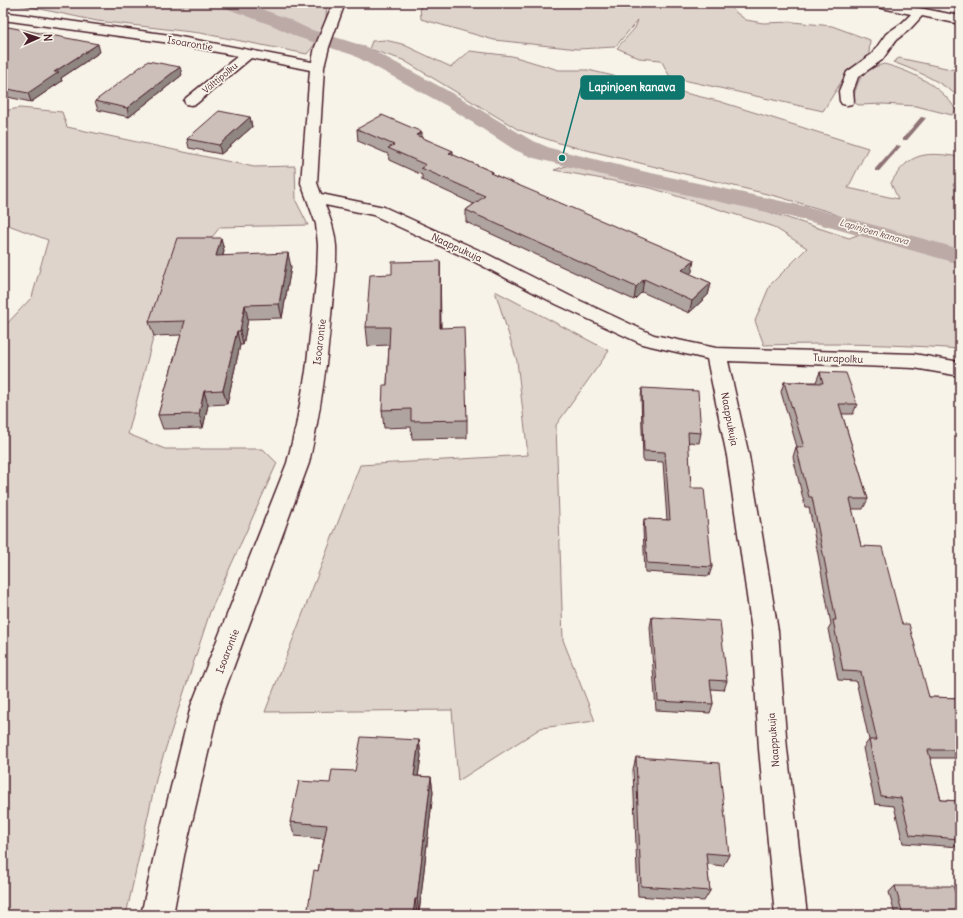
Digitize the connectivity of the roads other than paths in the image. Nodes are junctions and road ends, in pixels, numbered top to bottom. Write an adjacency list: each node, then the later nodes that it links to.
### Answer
1 (339, 3): 8 (street)
2 (876, 3): 4 (street)
3 (959, 6): 6 (street)
4 (919, 12): 6 (street); 10 (street)
5 (3, 16): 7 (street, Isoarontie)
6 (957, 19)
7 (248, 54): 8 (street, Isoarontie); 9 (street, Välttipolku)
8 (320, 57): 11 (street, Isoarontie)
9 (191, 101)
10 (846, 101)
11 (314, 197): 12 (street, Naappukuja); 14 (street, Isoarontie)
12 (716, 354): 13 (street, Tuurapolku); 15 (street, Naappukuja)
13 (960, 369)
14 (157, 915)
15 (791, 915)

